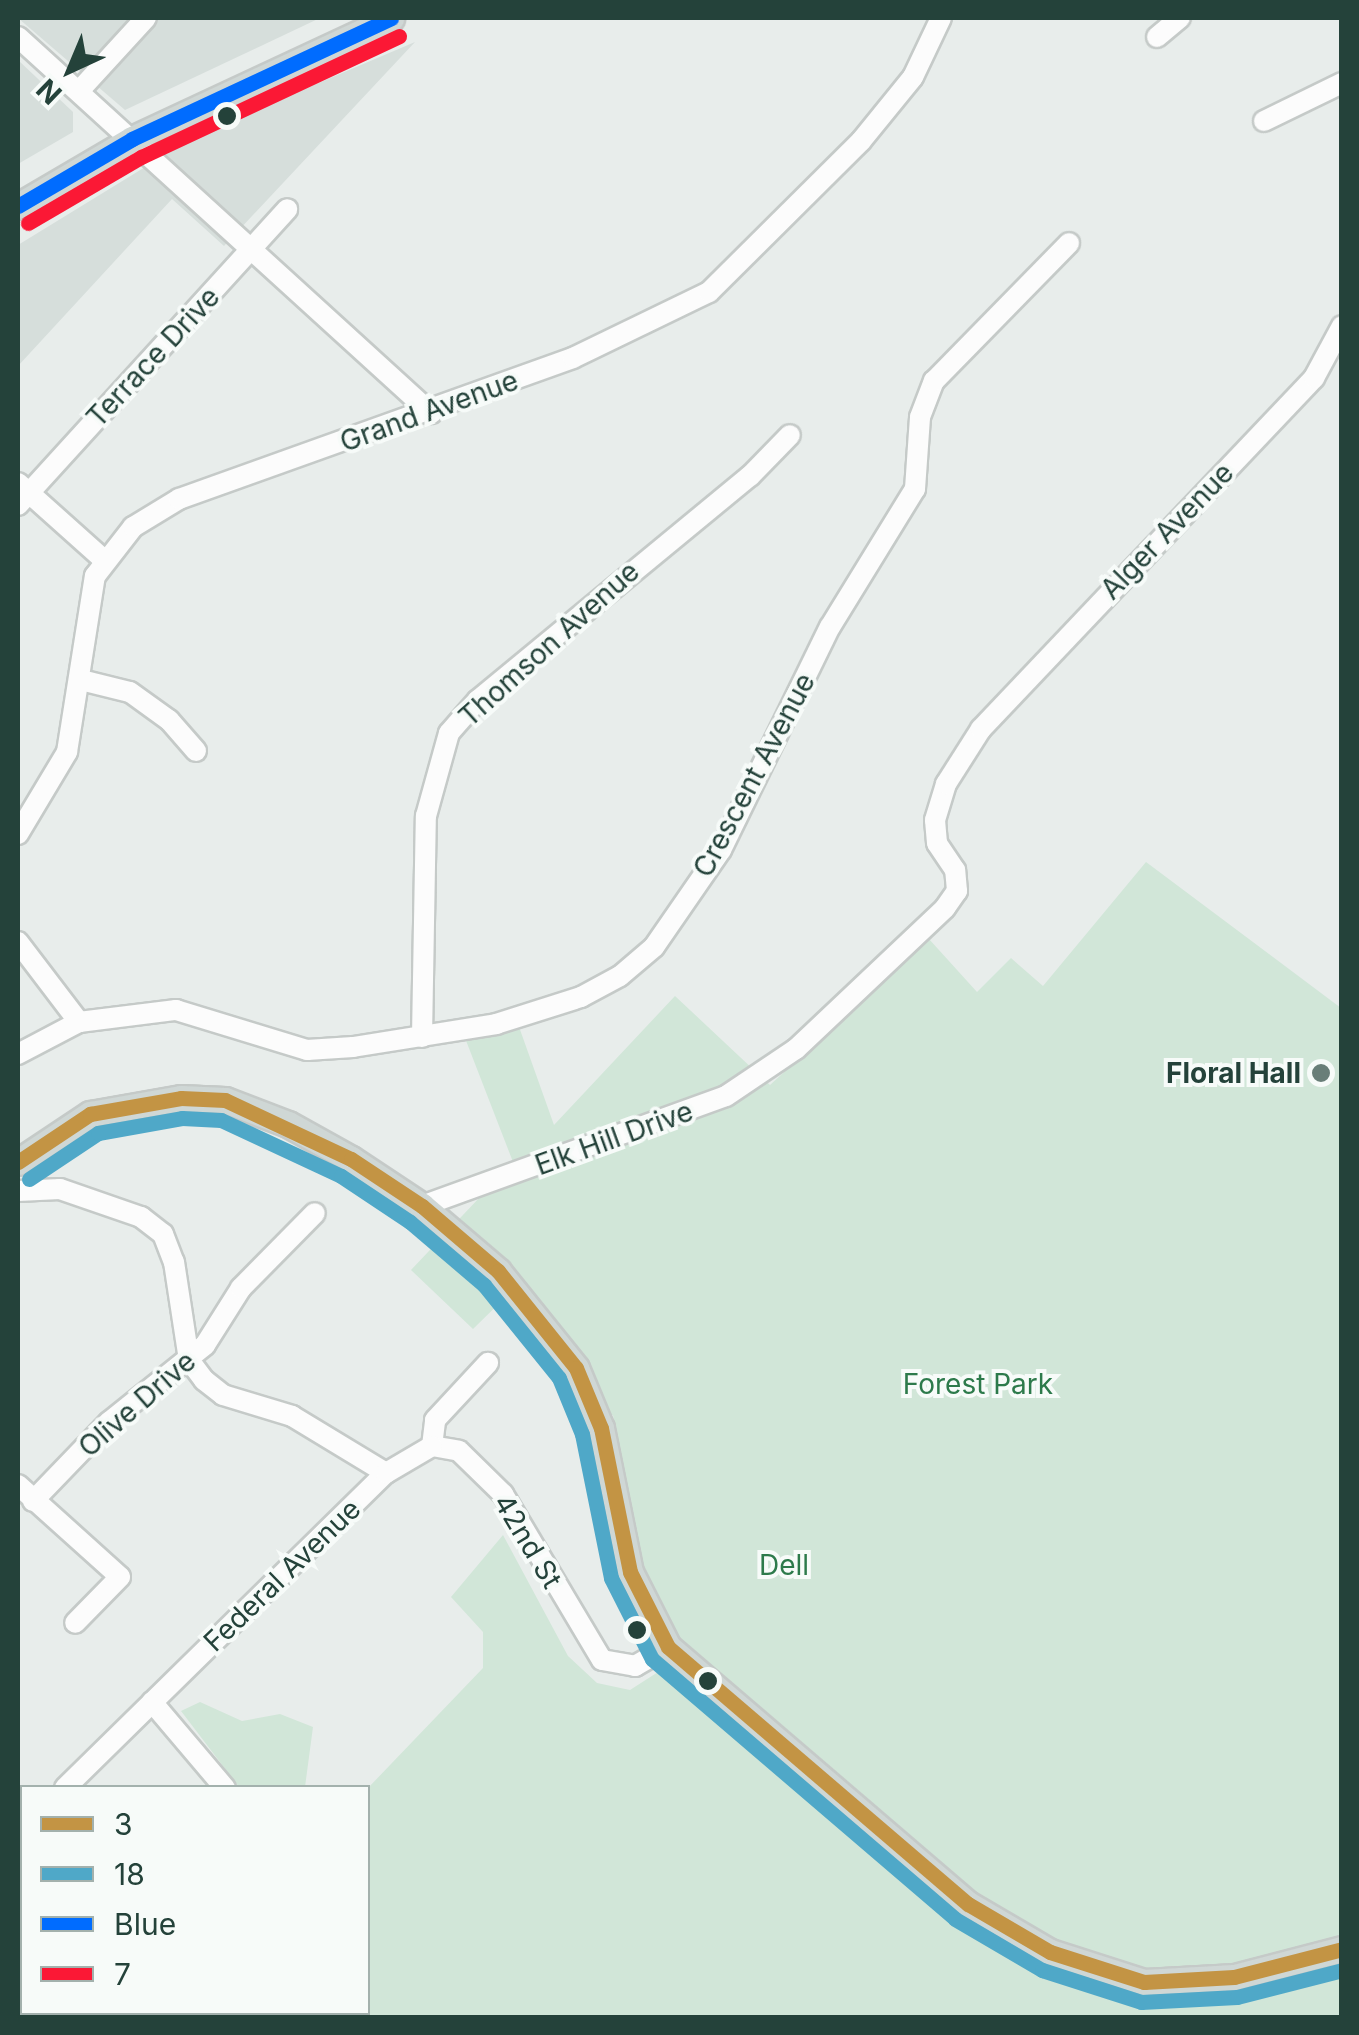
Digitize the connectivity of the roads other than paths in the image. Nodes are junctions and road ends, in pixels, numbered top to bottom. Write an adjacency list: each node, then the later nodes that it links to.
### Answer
1 (146, 18): 8 (street)
2 (391, 18): 10 (main road)
3 (1180, 18): 5 (street)
4 (940, 23): 17 (street, Grand Avenue)
5 (1157, 36)
6 (18, 37): 8 (street)
7 (1342, 83): 9 (street)
8 (79, 91): 10 (street)
9 (1264, 121)
10 (132, 139): 11 (main road); 14 (street)
11 (18, 206)
12 (287, 209): 14 (street, Terrace Drive)
13 (1069, 244): 26 (street, Crescent Avenue)
14 (254, 248): 17 (street); 19 (street, Terrace Drive)
15 (1342, 326): 16 (street, Alger Avenue)
16 (1336, 359): 27 (street, Alger Avenue)
17 (431, 413): 20 (street, Grand Avenue)
18 (790, 434): 26 (street, Thomson Avenue)
19 (21, 493): 20 (street)
20 (103, 559): 21 (street, Grand Avenue)
21 (81, 680): 22 (street); 23 (street, Grand Avenue)
22 (196, 752)
23 (18, 834)
24 (18, 942): 25 (street)
25 (79, 1022): 26 (street, Crescent Avenue); 28 (street, Crescent Avenue)
26 (422, 1037)
27 (796, 1049): 31 (street, Elk Hill Drive)
28 (18, 1054)
29 (18, 1162): 31 (main road)
30 (18, 1191): 33 (street)
31 (422, 1206): 40 (main road)
32 (315, 1214): 33 (street, Olive Drive)
33 (189, 1360): 36 (street); 38 (street, Olive Drive)
34 (488, 1363): 35 (street)
35 (432, 1446): 36 (street, Federal Avenue); 40 (street, 42nd St)
36 (386, 1473): 41 (street, Federal Avenue)
37 (18, 1485): 38 (street)
38 (33, 1501): 39 (street)
39 (75, 1623)
40 (668, 1647): 44 (main road)
41 (152, 1702): 42 (street, Federal Avenue); 43 (street)
42 (68, 1785)
43 (222, 1785)
44 (1342, 1949)

